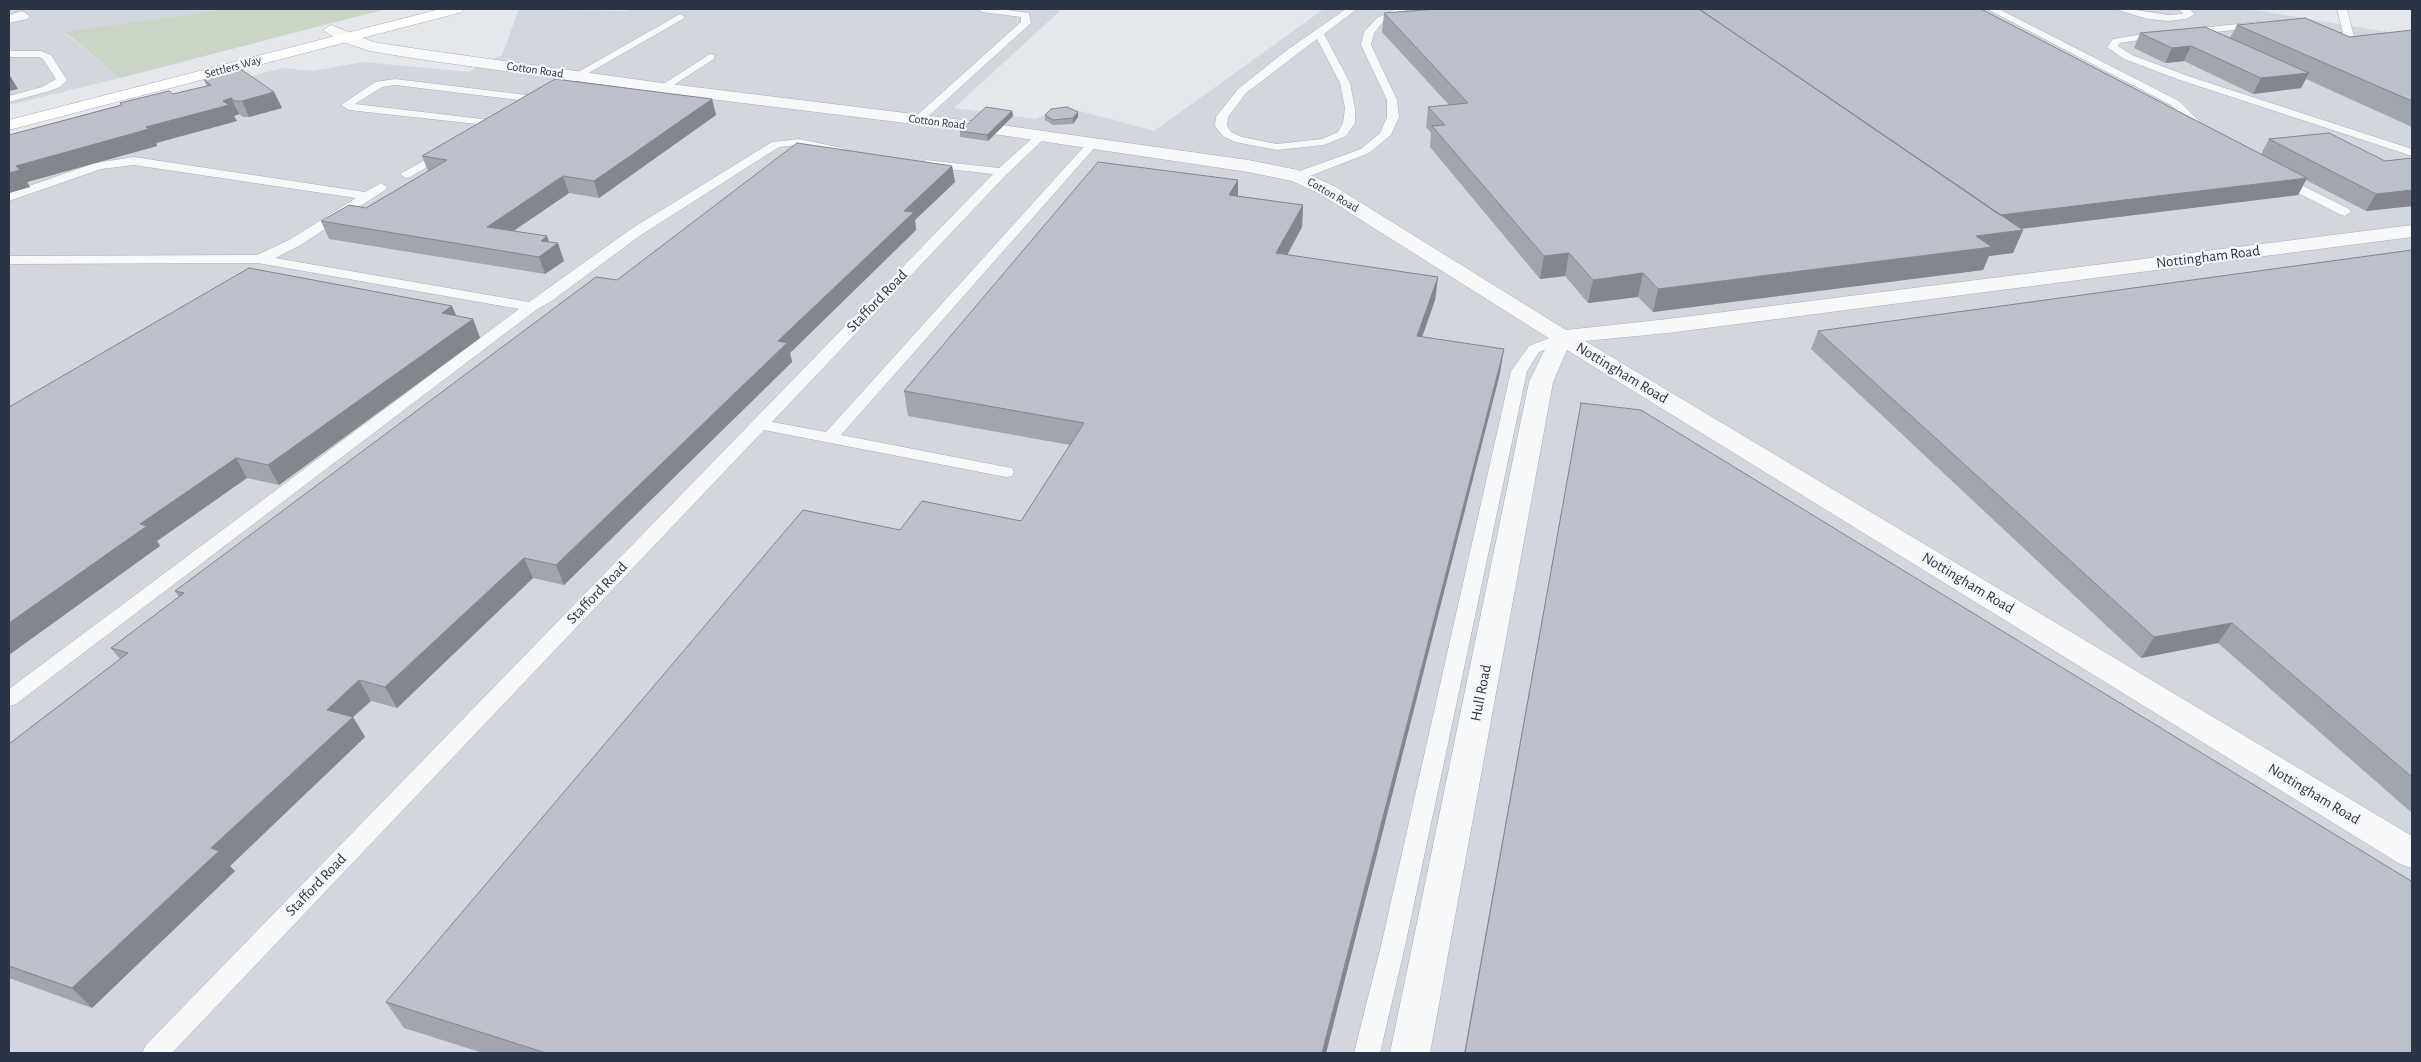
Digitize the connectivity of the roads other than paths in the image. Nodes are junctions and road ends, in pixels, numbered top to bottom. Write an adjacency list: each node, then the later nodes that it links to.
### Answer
1 (416, 9): 15 (main road, Settlers Way)
2 (456, 9): 15 (main road, Settlers Way)
3 (982, 9): 27 (lane)
4 (1352, 9): 13 (lane)
5 (1403, 9): 40 (lane)
6 (1992, 9): 33 (lane)
7 (2119, 9): 11 (lane)
8 (2183, 9): 11 (lane)
9 (2342, 9): 17 (lane)
10 (680, 17): 21 (lane)
11 (2168, 18): 16 (lane)
12 (2268, 26): 16 (lane)
13 (1319, 33): 13 (lane)
14 (2317, 33): 17 (lane)
15 (338, 34): 21 (street, Cotton Road); 26 (main road, Settlers Way); 28 (main road, Settlers Way)
16 (2135, 37): 35 (lane)
17 (2349, 37): 18 (lane)
18 (2362, 38)
19 (9, 54): 23 (lane)
20 (710, 57): 22 (lane)
21 (577, 76): 22 (street, Cotton Road); 24 (lane)
22 (662, 88): 27 (street, Cotton Road)
23 (9, 99)
24 (535, 99): 25 (lane); 29 (lane)
25 (519, 109)
26 (9, 112)
27 (918, 120): 30 (street, Cotton Road)
28 (9, 125)
29 (479, 132)
30 (1041, 136): 31 (street, Cotton Road); 37 (lane, Stafford Road)
31 (1094, 143): 40 (street, Cotton Road); 51 (lane)
32 (455, 146): 39 (lane)
33 (2218, 146)
34 (850, 152): 48 (lane)
35 (2412, 153)
36 (916, 161): 37 (lane)
37 (1002, 172): 50 (lane, Stafford Road)
38 (2267, 172): 44 (lane)
39 (406, 174)
40 (1298, 176): 49 (street, Cotton Road)
41 (382, 187): 42 (lane)
42 (368, 196): 43 (lane); 46 (lane)
43 (9, 197)
44 (2345, 212)
45 (2412, 232): 49 (street, Nottingham Road)
46 (258, 259): 47 (lane); 48 (lane)
47 (9, 260)
48 (531, 307): 53 (lane)
49 (1562, 337): 54 (street, Nottingham Road); 56 (lane); 57 (street, Hull Road)
50 (759, 424): 51 (lane); 55 (lane, Stafford Road)
51 (830, 438): 52 (lane)
52 (1006, 472)
53 (9, 699)
54 (2412, 854)
55 (155, 1053)
56 (1367, 1053)
57 (1410, 1053)

